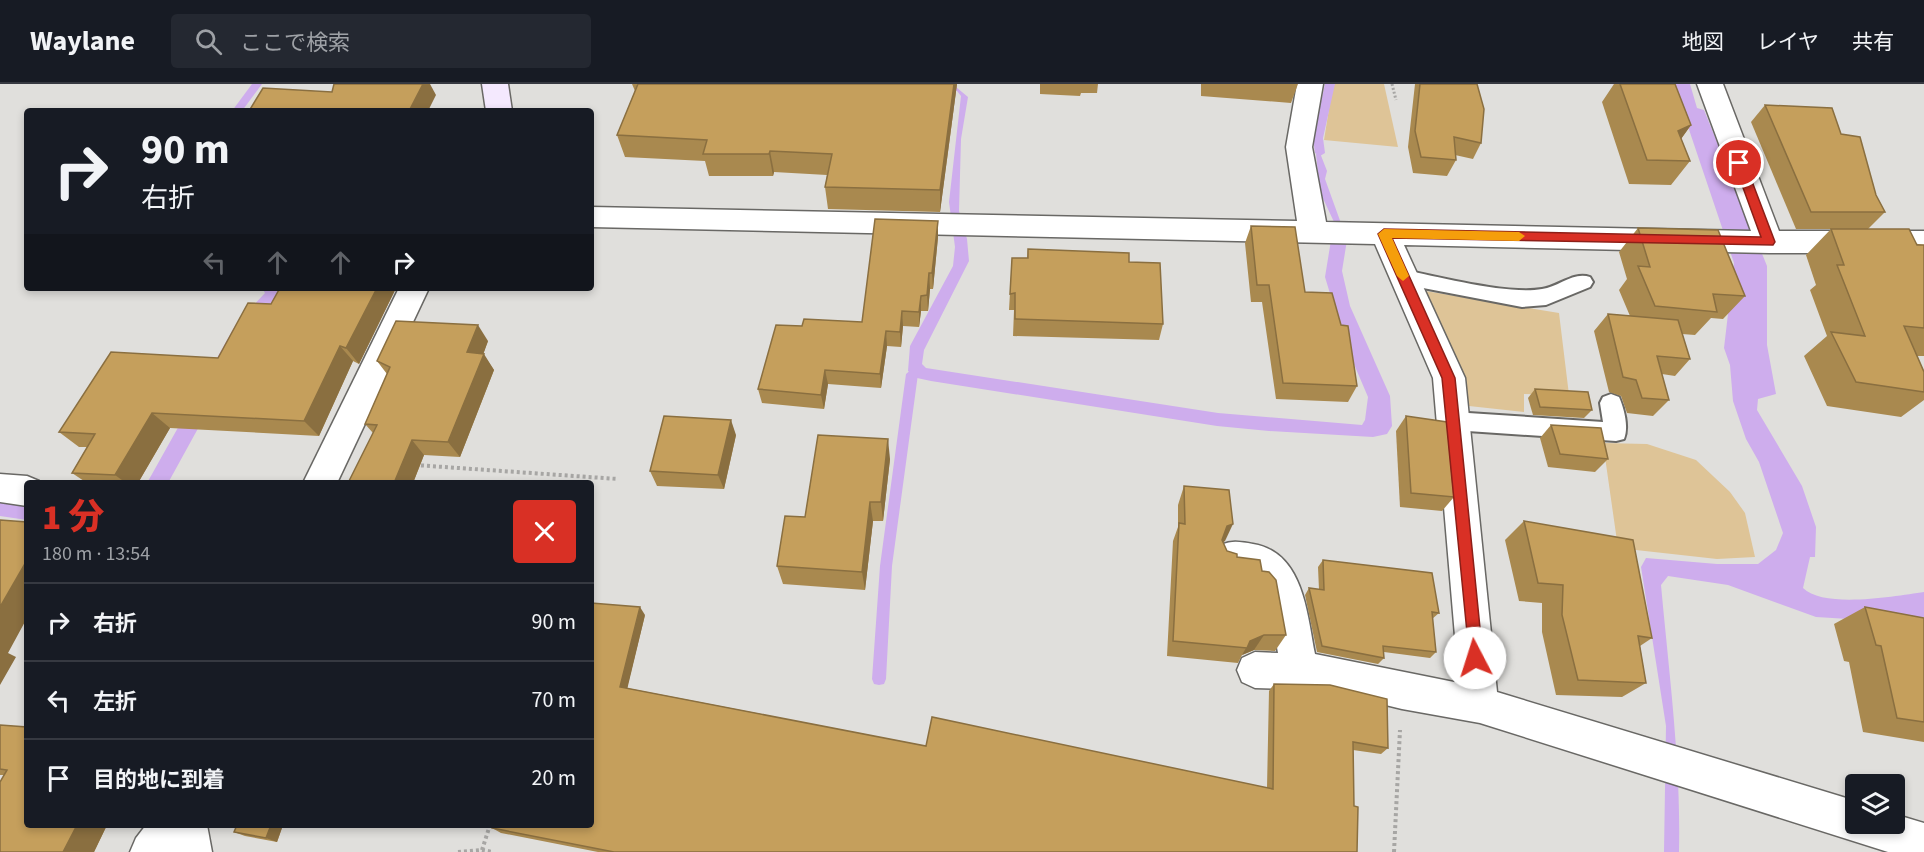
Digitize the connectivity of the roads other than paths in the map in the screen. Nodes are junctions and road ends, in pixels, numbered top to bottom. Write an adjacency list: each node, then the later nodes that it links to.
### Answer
1 (495, 84): 4 (street)
2 (1310, 84): 6 (street)
3 (1710, 84): 8 (street)
4 (499, 108)
5 (594, 217): 6 (street)
6 (1313, 232): 7 (street)
7 (1384, 234): 8 (street); 10 (street)
8 (1769, 242): 9 (street)
9 (1924, 242)
10 (1404, 278): 11 (lane); 14 (street)
11 (1583, 282)
12 (413, 291): 15 (street)
13 (1611, 403): 14 (lane)
14 (1453, 421): 21 (street)
15 (321, 480)
16 (0, 488): 17 (street)
17 (24, 491)
18 (1233, 556): 20 (street)
19 (1255, 670): 20 (street)
20 (1300, 671): 21 (street)
21 (1479, 705): 22 (street)
22 (1845, 819)
23 (1895, 834): 24 (street)
24 (1924, 843)

